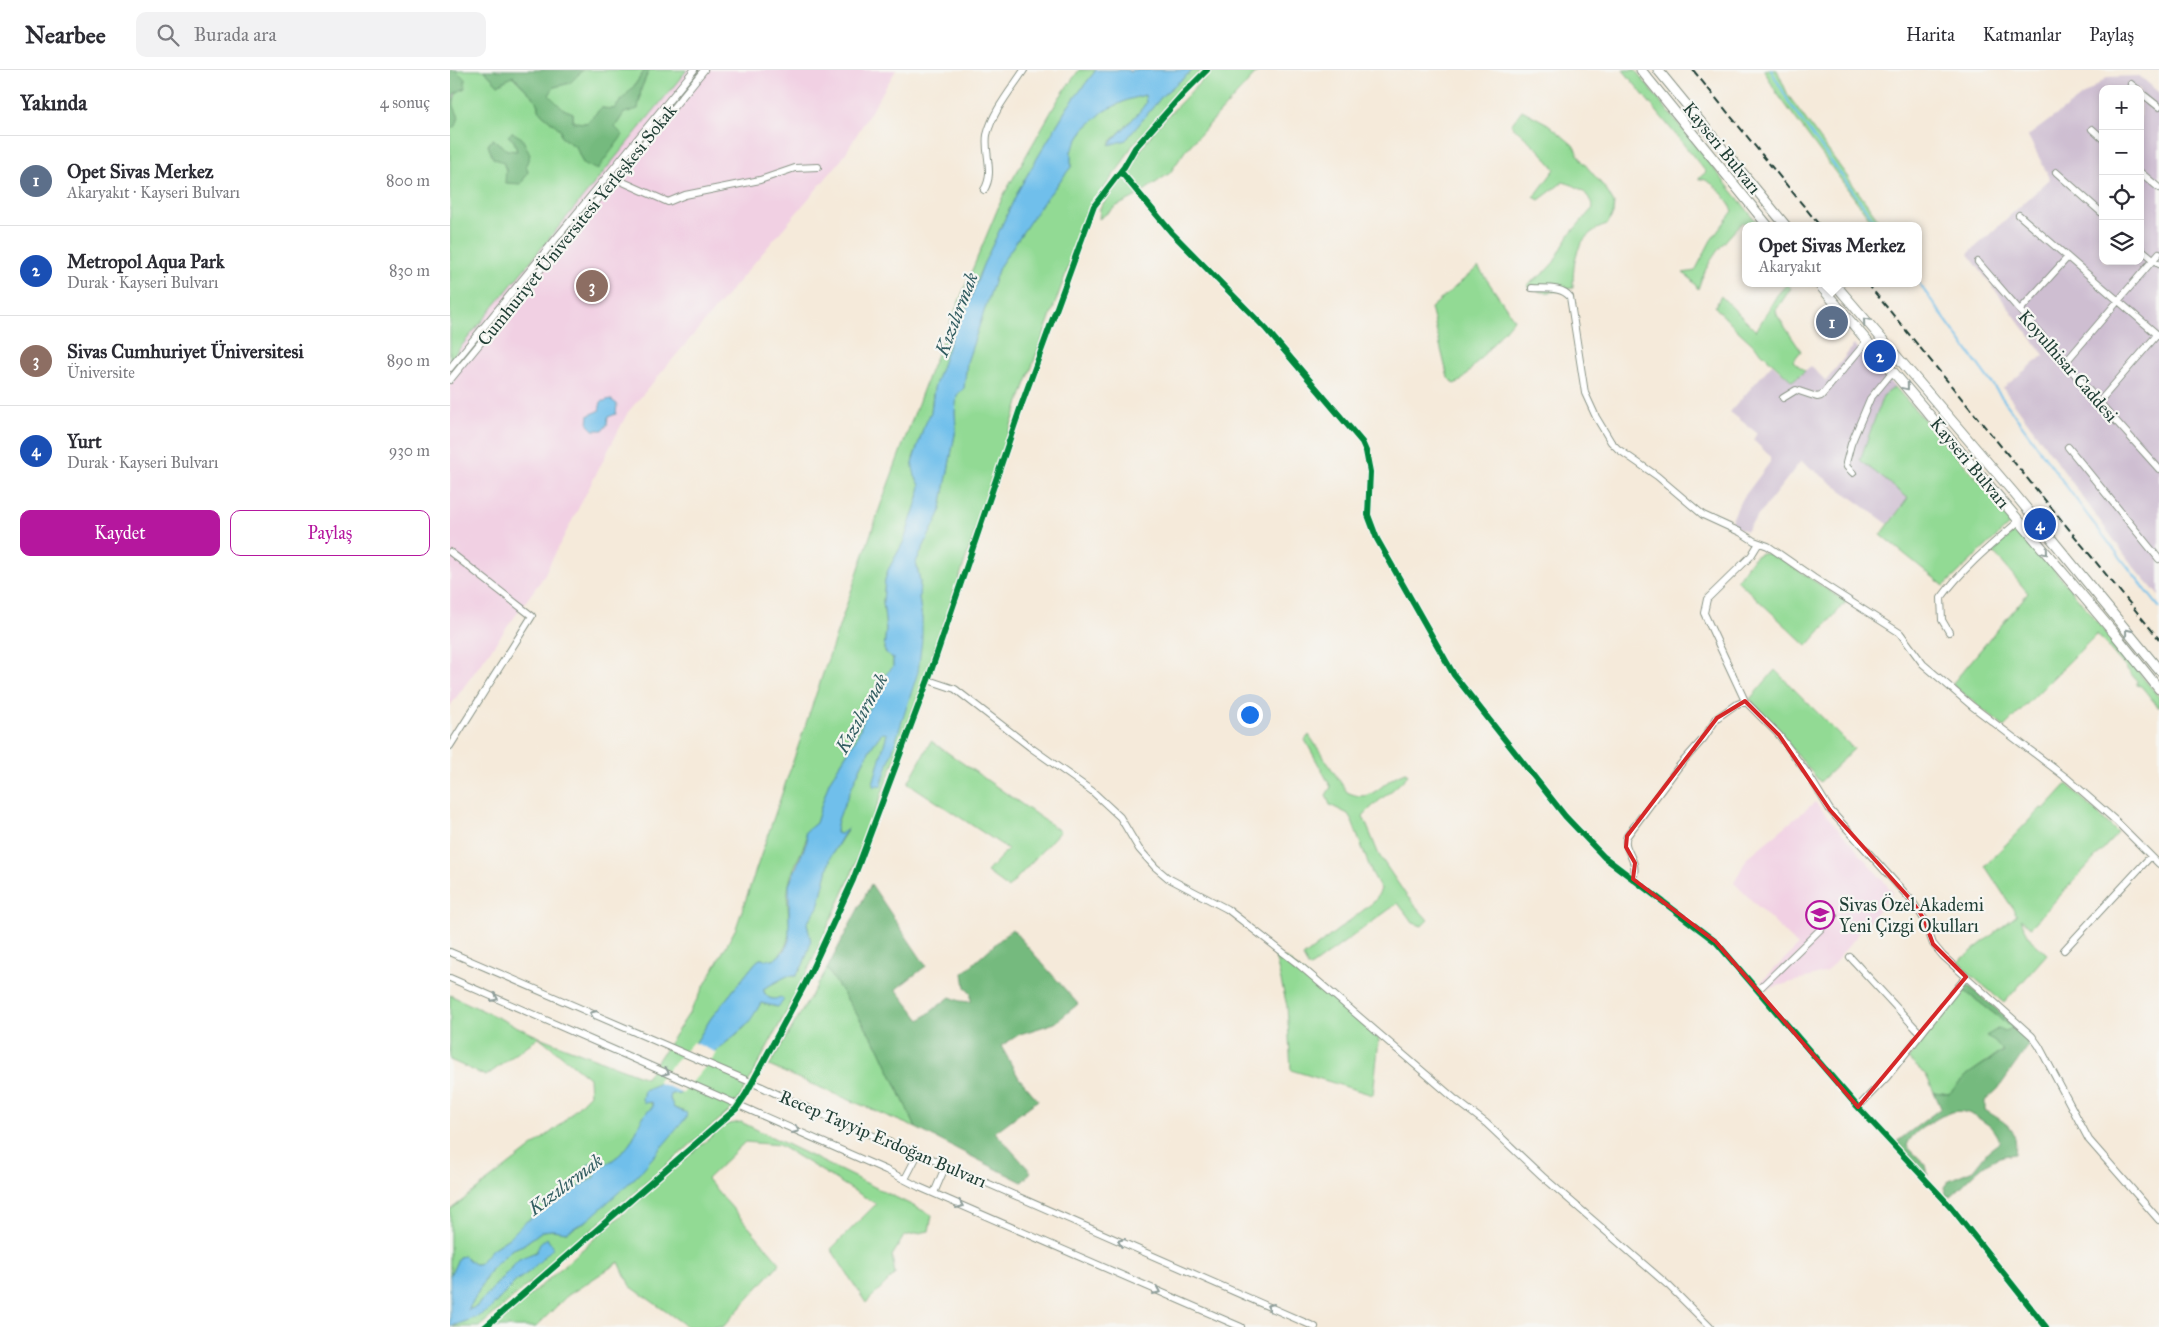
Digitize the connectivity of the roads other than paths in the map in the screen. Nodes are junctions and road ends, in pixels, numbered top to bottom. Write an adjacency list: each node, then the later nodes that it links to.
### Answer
1 (694, 70): 35 (street, Cumhuriyet Üniversitesi Yerleşkesi Sokak)
2 (704, 70): 15 (street, Cumhuriyet Üniversitesi Yerleşkesi Sokak)
3 (1024, 70): 17 (street)
4 (1207, 70): 12 (street)
5 (1641, 70): 20 (highway, Kayseri Bulvarı)
6 (1658, 70): 21 (highway, Kayseri Bulvarı)
7 (2144, 95): 8 (street)
8 (2159, 106)
9 (2092, 129): 10 (street)
10 (2099, 135)
11 (818, 166): 15 (street)
12 (1121, 172): 49 (street); 55 (street)
13 (2056, 172): 18 (street)
14 (2144, 175): 16 (street)
15 (614, 178): 37 (street, Cumhuriyet Üniversitesi Yerleşkesi Sokak)
16 (2159, 188)
17 (984, 190)
18 (2099, 210)
19 (2018, 216): 24 (street)
20 (1765, 222)
21 (1783, 222)
22 (2144, 251): 25 (street)
23 (2159, 252): 25 (street)
24 (2067, 258): 30 (street); 31 (street)
25 (2156, 261): 30 (street)
26 (1978, 262): 31 (street, Koyulhisar Caddesi)
27 (1821, 287): 33 (highway, Kayseri Bulvarı)
28 (1837, 287): 48 (highway, Kayseri Bulvarı, one-way to 28)
29 (1532, 288): 44 (street)
30 (2117, 302): 32 (street); 34 (street)
31 (2020, 310): 34 (street, Koyulhisar Caddesi)
32 (2158, 335): 39 (street)
33 (1867, 341): 36 (highway, Kayseri Bulvarı); 38 (street)
34 (2065, 363): 39 (street, Koyulhisar Caddesi)
35 (450, 368)
36 (1893, 372): 42 (street); 43 (highway, Kayseri Bulvarı, one-way to 43)
37 (450, 380)
38 (1784, 398)
39 (2099, 402): 41 (street, Koyulhisar Caddesi)
40 (2068, 447): 46 (street)
41 (2159, 469)
42 (1852, 473)
43 (2019, 522): 47 (street); 50 (highway, Kayseri Bulvarı, one-way to 50)
44 (1759, 543): 51 (street); 53 (street)
45 (450, 552): 52 (street)
46 (2159, 559)
47 (1948, 632)
48 (2159, 670)
49 (928, 680): 70 (street); 73 (street)
50 (2159, 689)
51 (1745, 701): 55 (street); 60 (street)
52 (450, 746)
53 (2152, 856): 54 (street); 57 (street)
54 (2159, 864)
55 (1633, 879): 62 (street)
56 (1834, 916): 62 (street)
57 (2064, 950)
58 (450, 952): 65 (street, Recep Tayyip Erdoğan Bulvarı, one-way to 58, bridge)
59 (1850, 957): 63 (street)
60 (1966, 976): 63 (street); 69 (street)
61 (450, 978): 67 (street, Recep Tayyip Erdoğan Bulvarı, one-way to 67, bridge)
62 (1758, 990): 64 (street)
63 (1921, 1034): 64 (street)
64 (1858, 1108): 74 (street)
65 (918, 1154): 66 (street, Recep Tayyip Erdoğan Bulvarı); 67 (street)
66 (946, 1165): 68 (street); 72 (street, Recep Tayyip Erdoğan Bulvarı, one-way to 66)
67 (905, 1180): 68 (street, Recep Tayyip Erdoğan Bulvarı)
68 (934, 1193): 71 (street, Recep Tayyip Erdoğan Bulvarı, one-way to 71)
69 (2159, 1220)
70 (485, 1327)
71 (1241, 1327)
72 (1315, 1327)
73 (1710, 1327)
74 (2046, 1327)

